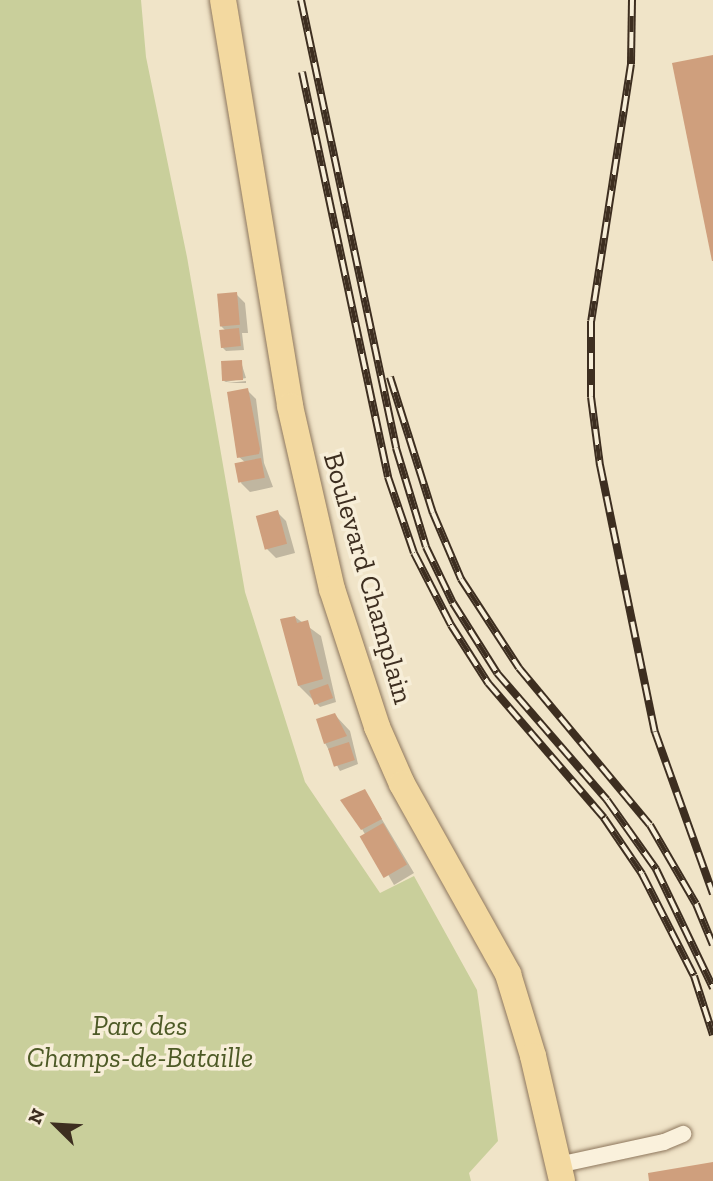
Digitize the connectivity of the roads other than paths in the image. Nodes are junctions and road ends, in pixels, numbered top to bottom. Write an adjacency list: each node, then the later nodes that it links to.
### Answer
1 (223, 0): 3 (main road, Boulevard Champlain)
2 (683, 1134): 3 (street)
3 (560, 1173)

